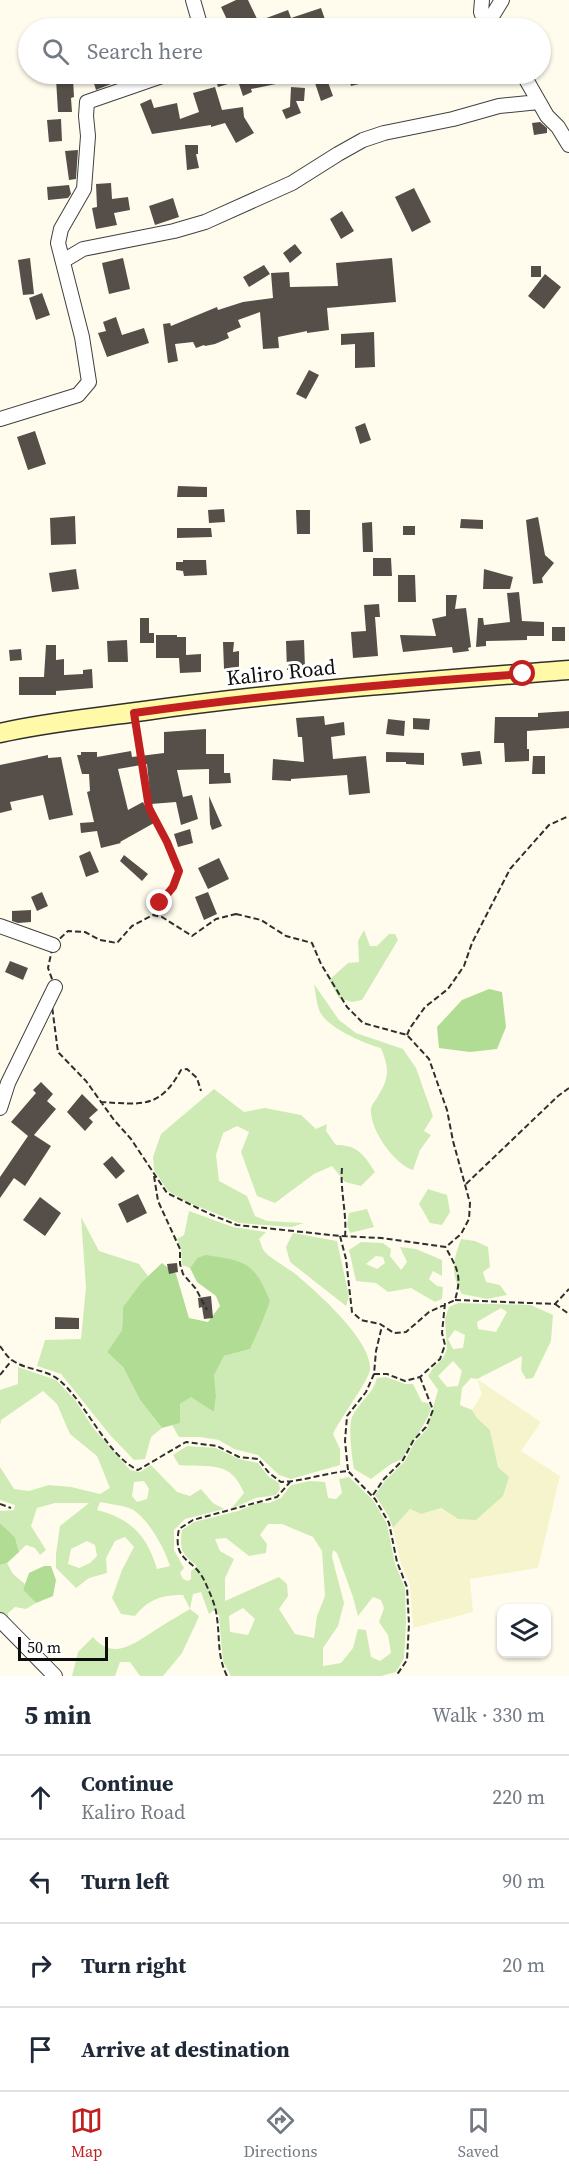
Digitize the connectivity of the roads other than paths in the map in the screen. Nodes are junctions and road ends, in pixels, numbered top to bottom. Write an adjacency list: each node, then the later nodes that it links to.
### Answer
1 (193, 0): 4 (street)
2 (482, 0): 5 (street)
3 (502, 0): 6 (street)
4 (198, 18)
5 (482, 18)
6 (490, 18)
7 (139, 84): 11 (street)
8 (529, 84): 9 (street)
9 (539, 102): 10 (street); 11 (street)
10 (569, 145)
11 (63, 261): 12 (street)
12 (0, 419)
13 (569, 670): 14 (main road, Kaliro Road)
14 (0, 733)
15 (0, 926): 16 (street)
16 (53, 945)
17 (54, 987): 18 (street)
18 (0, 1108)
19 (0, 1620): 20 (street)
20 (55, 1676)

